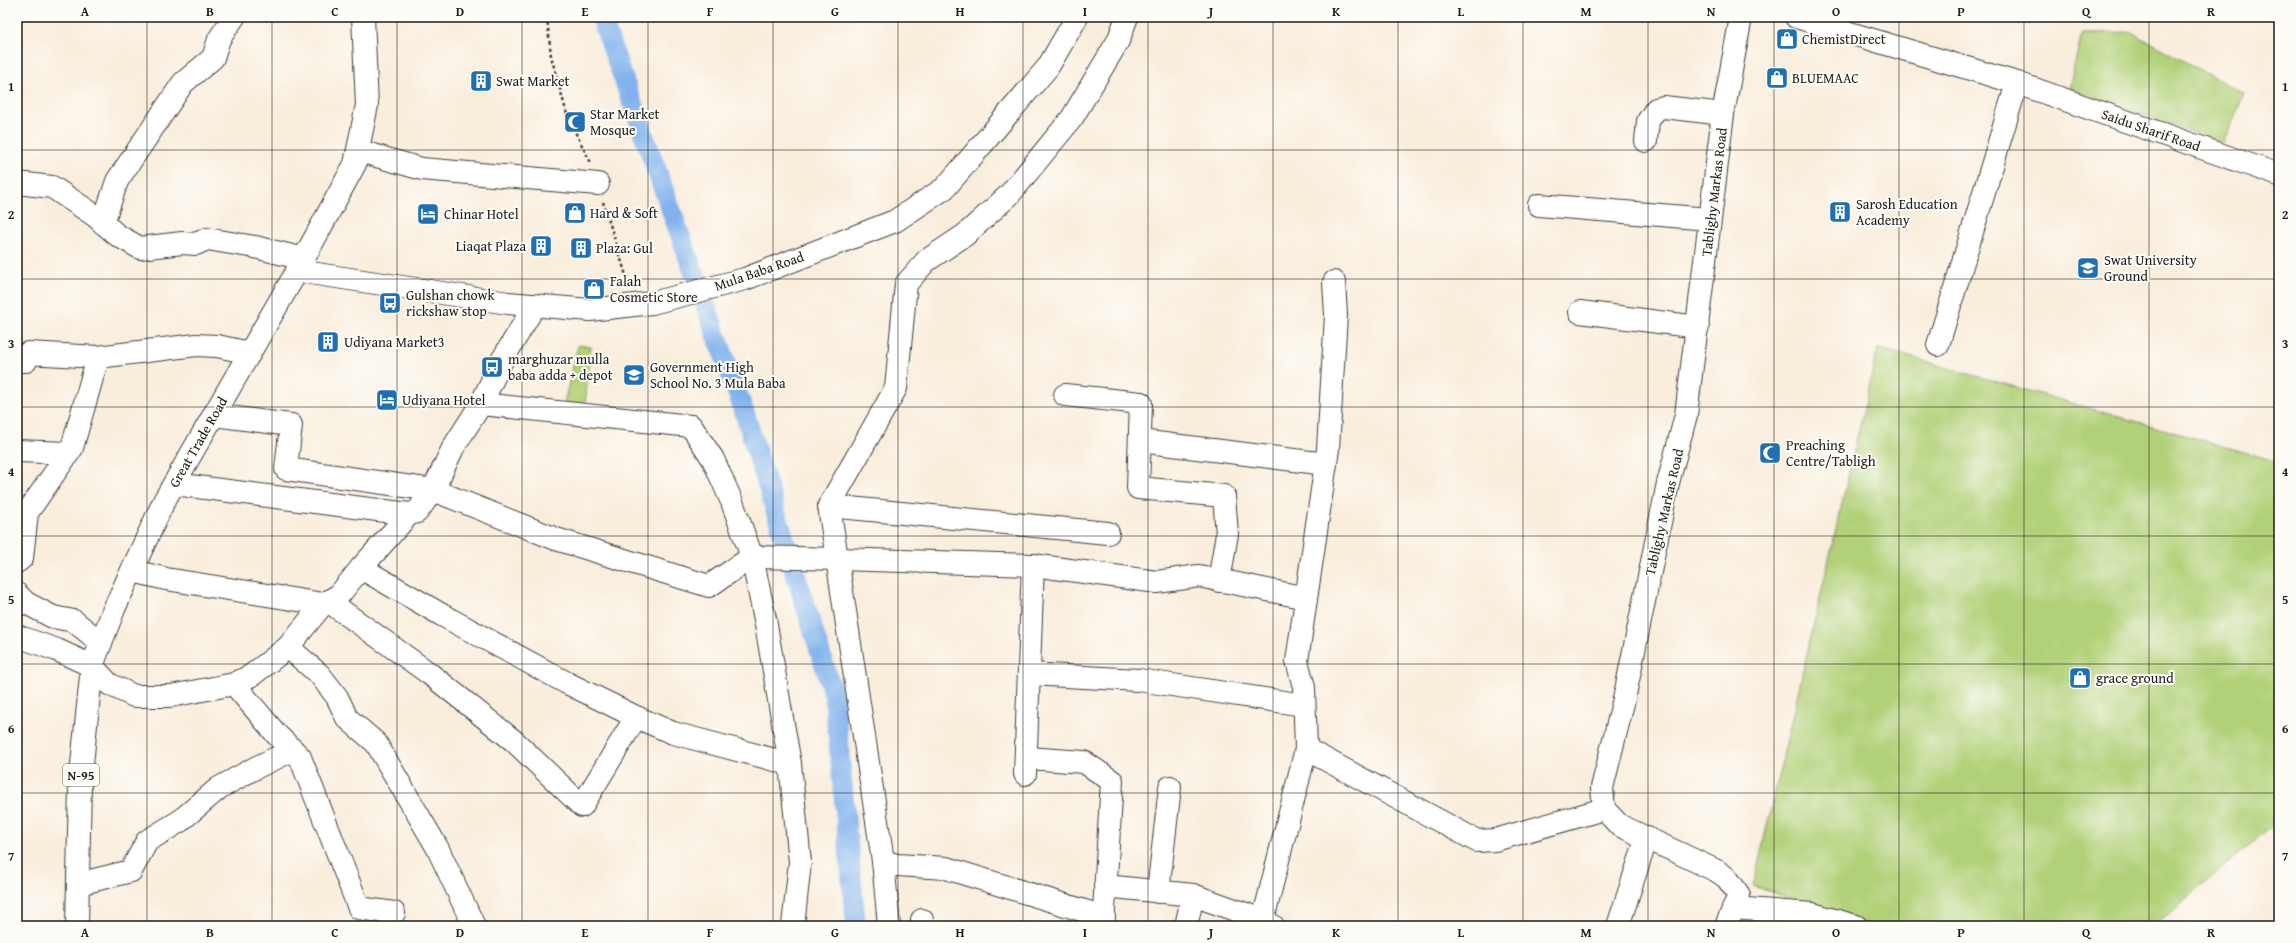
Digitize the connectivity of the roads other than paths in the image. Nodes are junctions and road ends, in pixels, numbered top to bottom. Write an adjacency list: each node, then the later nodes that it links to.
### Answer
1 (234, 17): 17 (street)
2 (364, 17): 11 (street, Great Trade Road)
3 (1077, 17): 20 (street, Mula Baba Road)
4 (1127, 17): 36 (street)
5 (1742, 17): 9 (street, Tablighy Markas Road)
6 (1796, 17): 8 (street)
7 (1822, 17): 8 (street)
8 (2019, 82): 12 (street, Saidu Sharif Road); 23 (street)
9 (1723, 114): 10 (street); 16 (street, Tablighy Markas Road)
10 (1646, 141)
11 (359, 151): 14 (street); 18 (street, Great Trade Road)
12 (2279, 175)
13 (17, 183): 17 (street, Mula Baba Road)
14 (598, 184)
15 (1539, 205): 16 (street)
16 (1709, 219): 22 (street, Tablighy Markas Road)
17 (103, 223): 18 (street, Mula Baba Road)
18 (301, 265): 20 (street, Mula Baba Road); 24 (street, Great Trade Road)
19 (1334, 282): 33 (street)
20 (535, 305): 28 (street)
21 (1580, 312): 22 (street)
22 (1698, 327): 61 (street, Tablighy Markas Road)
23 (1938, 345)
24 (250, 353): 25 (street); 29 (street, Great Trade Road)
25 (98, 357): 26 (street); 32 (street)
26 (17, 361)
27 (1065, 395): 30 (street)
28 (481, 404): 35 (street); 39 (street)
29 (214, 415): 34 (street, Great Trade Road); 35 (street)
30 (1140, 441): 33 (street); 45 (street)
31 (17, 451): 32 (street)
32 (68, 453): 41 (street)
33 (1326, 464): 47 (street)
34 (174, 484): 37 (street); 44 (street, Great Trade Road)
35 (433, 490): 37 (street); 39 (street)
36 (829, 506): 38 (street); 40 (street)
37 (408, 514): 43 (street)
38 (1108, 533)
39 (752, 557): 40 (street); 59 (street)
40 (838, 559): 42 (street); 63 (street)
41 (17, 562)
42 (1033, 565): 45 (street); 53 (street)
43 (361, 568): 48 (street); 56 (street)
44 (133, 571): 48 (street); 50 (street, Great Trade Road)
45 (1220, 581): 47 (street)
46 (17, 594): 50 (street)
47 (1306, 598): 55 (street)
48 (325, 603): 51 (street); 56 (street)
49 (17, 636): 52 (street)
50 (101, 643): 52 (street, Great Trade Road)
51 (288, 647): 54 (street); 73 (street)
52 (92, 666): 54 (street); 64 (street, Great Trade Road / N-95)
53 (1029, 674): 55 (street); 65 (street)
54 (234, 684): 58 (street)
55 (1304, 705): 57 (street)
56 (636, 717): 59 (street)
57 (1306, 749): 61 (street); 71 (street)
58 (293, 750): 64 (street); 68 (street)
59 (790, 764): 74 (street)
60 (1170, 787): 66 (street)
61 (1604, 809): 62 (street)
62 (1647, 836): 69 (street); 77 (street)
63 (883, 861): 70 (street); 75 (street)
64 (78, 884): 72 (street, N-95)
65 (1105, 886): 66 (street); 70 (street)
66 (1158, 892): 67 (street)
67 (1193, 896): 71 (street); 76 (street)
68 (394, 913)
69 (1730, 917): 78 (street)
70 (1103, 922)
71 (1268, 923)
72 (77, 926)
73 (474, 926)
74 (793, 926)
75 (889, 926)
76 (1186, 926)
77 (1618, 926)
78 (1856, 926)

